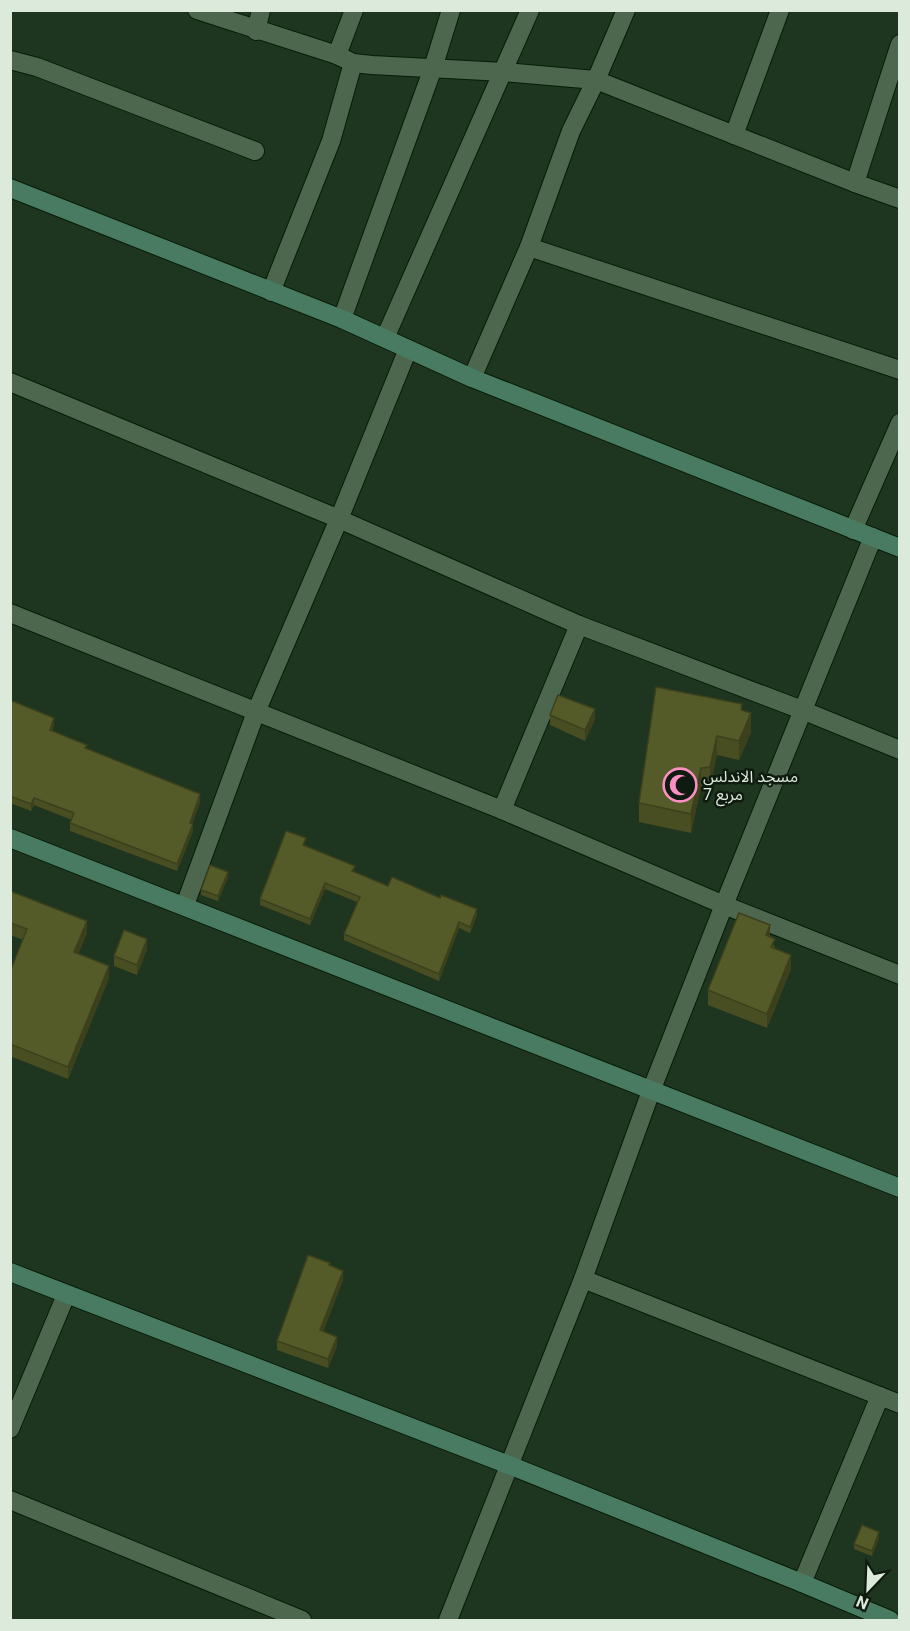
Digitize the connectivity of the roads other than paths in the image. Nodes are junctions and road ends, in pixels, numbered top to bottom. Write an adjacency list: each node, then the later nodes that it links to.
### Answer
1 (197, 10): 8 (street)
2 (261, 10): 8 (street)
3 (354, 10): 10 (street)
4 (451, 10): 12 (street)
5 (530, 10): 13 (street)
6 (626, 10): 14 (street)
7 (780, 10): 15 (street)
8 (256, 31): 10 (street)
9 (900, 44): 17 (street)
10 (345, 59): 12 (street); 21 (street)
11 (10, 60): 16 (street)
12 (433, 68): 13 (street); 22 (street)
13 (504, 72): 14 (street); 23 (street)
14 (596, 80): 15 (street); 20 (street)
15 (734, 135): 17 (street)
16 (255, 152)
17 (855, 183): 19 (street)
18 (10, 188): 21 (street)
19 (900, 199)
20 (530, 247): 25 (street); 26 (street)
21 (271, 292): 22 (street)
22 (342, 319): 23 (street)
23 (385, 338): 24 (street)
24 (408, 349): 26 (street); 29 (street)
25 (900, 370)
26 (472, 378): 30 (street)
27 (10, 382): 29 (street)
28 (900, 423): 30 (street)
29 (339, 519): 34 (street); 36 (street)
30 (853, 530): 31 (street)
31 (873, 537): 32 (street); 35 (street)
32 (900, 548)
33 (10, 613): 36 (street)
34 (579, 625): 35 (street); 38 (street)
35 (802, 710): 37 (street); 41 (street)
36 (256, 711): 38 (street); 40 (street)
37 (900, 750)
38 (502, 810): 41 (street)
39 (10, 838): 40 (street)
40 (185, 905): 43 (street)
41 (724, 905): 42 (street); 43 (street)
42 (900, 975)
43 (651, 1091): 44 (street); 46 (street)
44 (900, 1188)
45 (10, 1272): 47 (street)
46 (583, 1279): 48 (street); 51 (street)
47 (66, 1295): 50 (street); 51 (street)
48 (880, 1396): 49 (street); 53 (street)
49 (900, 1404)
50 (10, 1429)
51 (509, 1465): 53 (street); 55 (street)
52 (10, 1500): 54 (street)
53 (802, 1583): 56 (street)
54 (302, 1620)
55 (448, 1620)
56 (890, 1620)

